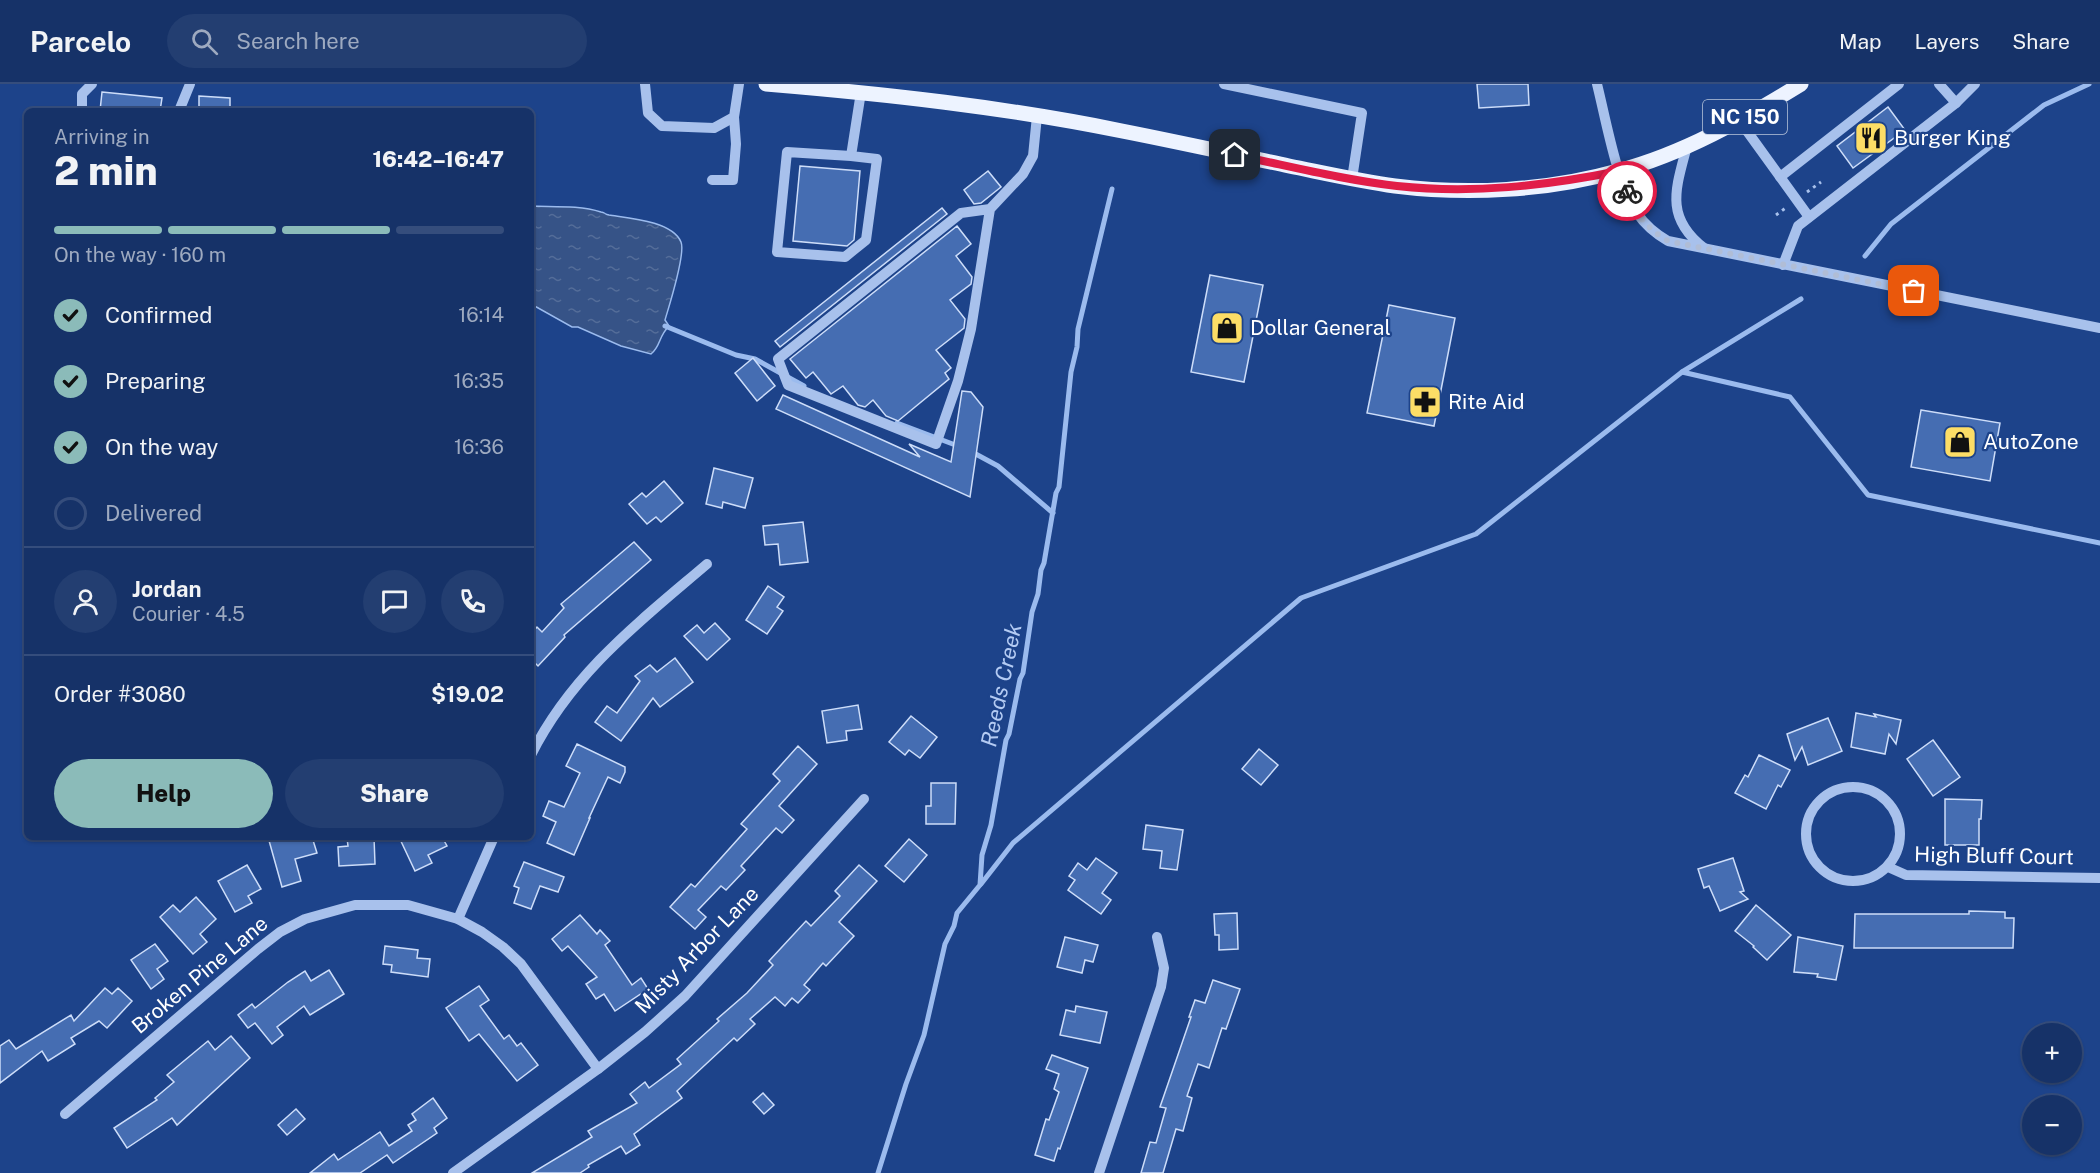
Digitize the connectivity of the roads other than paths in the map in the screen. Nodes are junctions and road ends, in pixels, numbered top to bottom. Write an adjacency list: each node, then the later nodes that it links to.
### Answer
1 (92, 84): 17 (street)
2 (190, 84): 18 (street)
3 (645, 84): 20 (street)
4 (739, 84): 20 (street)
5 (767, 84): 12 (main road, NC 150)
6 (1224, 84): 26 (street)
7 (1597, 84): 24 (street)
8 (1801, 84): 21 (main road, NC 150)
9 (1899, 84): 25 (street)
10 (1939, 84): 16 (street)
11 (1975, 84): 16 (street)
12 (796, 85): 13 (main road, NC 150)
13 (840, 87): 15 (main road, NC 150)
14 (899, 90): 15 (main road, NC 150); 19 (main road, NC 150)
15 (861, 92): 23 (street)
16 (1956, 103): 29 (street)
17 (82, 108)
18 (180, 108)
19 (1037, 116): 26 (main road, NC 150); 28 (street)
20 (734, 117): 27 (street)
21 (1739, 120): 22 (main road, NC 150); 25 (street)
22 (1687, 146): 24 (main road, NC 150); 30 (street)
23 (851, 156): 23 (street)
24 (1619, 171): 26 (main road, NC 150); 30 (street)
25 (1780, 177): 29 (street)
26 (1352, 179)
27 (711, 180)
28 (990, 209): 28 (street)
29 (1809, 217): 31 (street)
30 (1706, 250): 31 (street)
31 (1783, 265): 32 (street)
32 (2100, 328)
33 (707, 564): 34 (street)
34 (534, 750)
35 (864, 799): 41 (street, Misty Arbor Lane)
36 (493, 840): 39 (street)
37 (1888, 867): 37 (street, High Bluff Court); 38 (street, High Bluff Court)
38 (2100, 878)
39 (458, 919): 41 (street, Broken Pine Lane); 42 (street, Broken Pine Lane)
40 (1157, 937): 44 (street)
41 (598, 1069): 43 (street, Misty Arbor Lane)
42 (65, 1114)
43 (453, 1173)
44 (1099, 1173)

